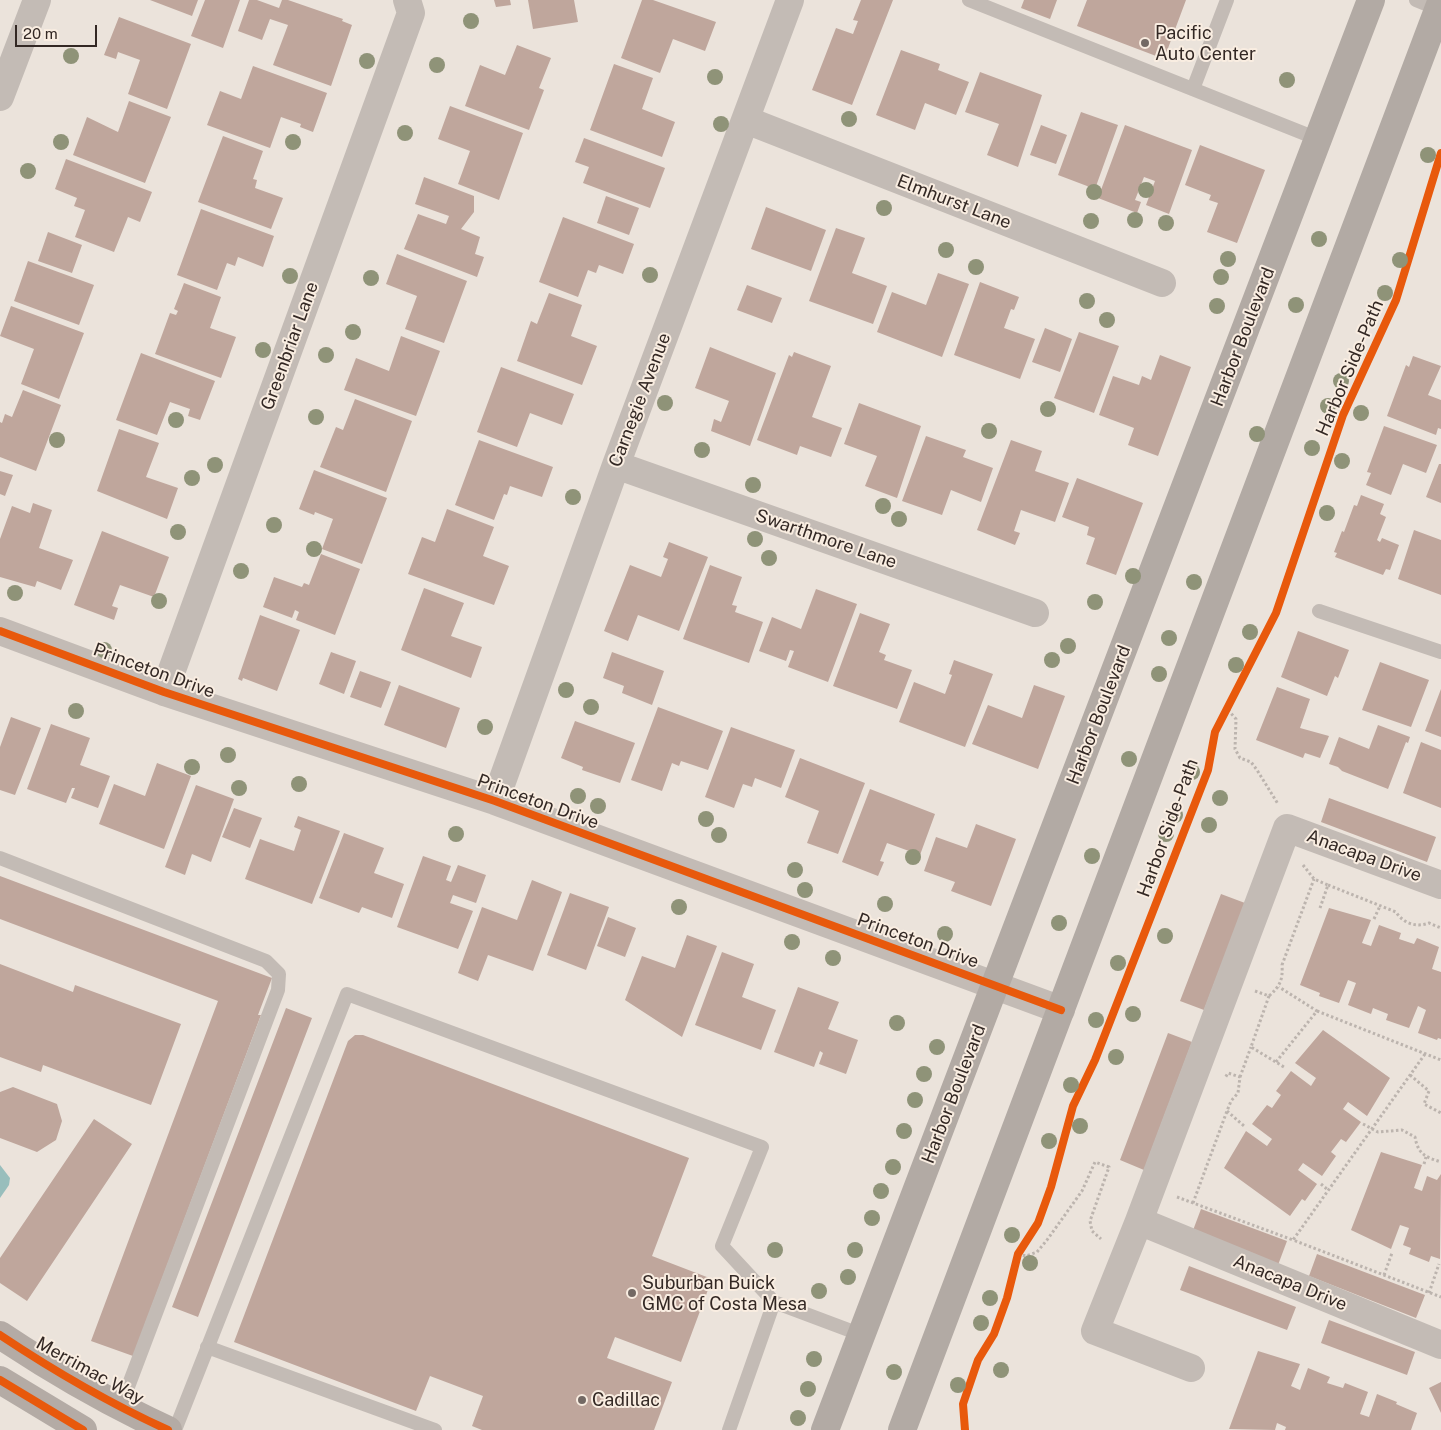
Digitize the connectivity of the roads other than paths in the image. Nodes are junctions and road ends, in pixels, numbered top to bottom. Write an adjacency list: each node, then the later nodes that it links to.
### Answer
1 (37, 0): 9 (street)
2 (407, 0): 18 (street, Greenbriar Lane)
3 (790, 0): 10 (street, Carnegie Avenue)
4 (969, 0): 8 (lane)
5 (1227, 0): 8 (lane)
6 (1371, 0): 11 (main road, Harbor Boulevard)
7 (1432, 3): 23 (main road)
8 (1193, 89): 11 (lane)
9 (0, 97)
10 (746, 120): 12 (street, Elmhurst Lane); 13 (street, Carnegie Avenue)
11 (1318, 139): 22 (main road, Harbor Boulevard)
12 (1162, 283)
13 (616, 465): 15 (street, Swarthmore Lane); 19 (street, Carnegie Avenue)
14 (1319, 611): 17 (lane)
15 (1035, 613)
16 (0, 631): 18 (street, Princeton Drive)
17 (1441, 652)
18 (164, 692): 19 (street, Princeton Drive)
19 (495, 801): 22 (street, Princeton Drive)
20 (0, 858): 32 (lane)
21 (1441, 885): 24 (street, Anacapa Drive)
22 (996, 986): 23 (street, Princeton Drive); 27 (main road, Harbor Boulevard)
23 (1062, 1010): 39 (main road)
24 (1139, 1221): 28 (street, Anacapa Drive); 30 (street)
25 (774, 1302): 27 (lane); 29 (lane); 37 (lane)
26 (0, 1335): 32 (street, Merrimac Way)
27 (862, 1335): 38 (main road, Harbor Boulevard)
28 (1441, 1345)
29 (207, 1347): 33 (lane); 36 (lane)
30 (1191, 1368)
31 (0, 1380): 34 (street)
32 (120, 1408): 35 (street, Merrimac Way)
33 (429, 1429)
34 (83, 1430)
35 (168, 1430)
36 (175, 1430)
37 (729, 1430)
38 (825, 1430)
39 (902, 1430)

